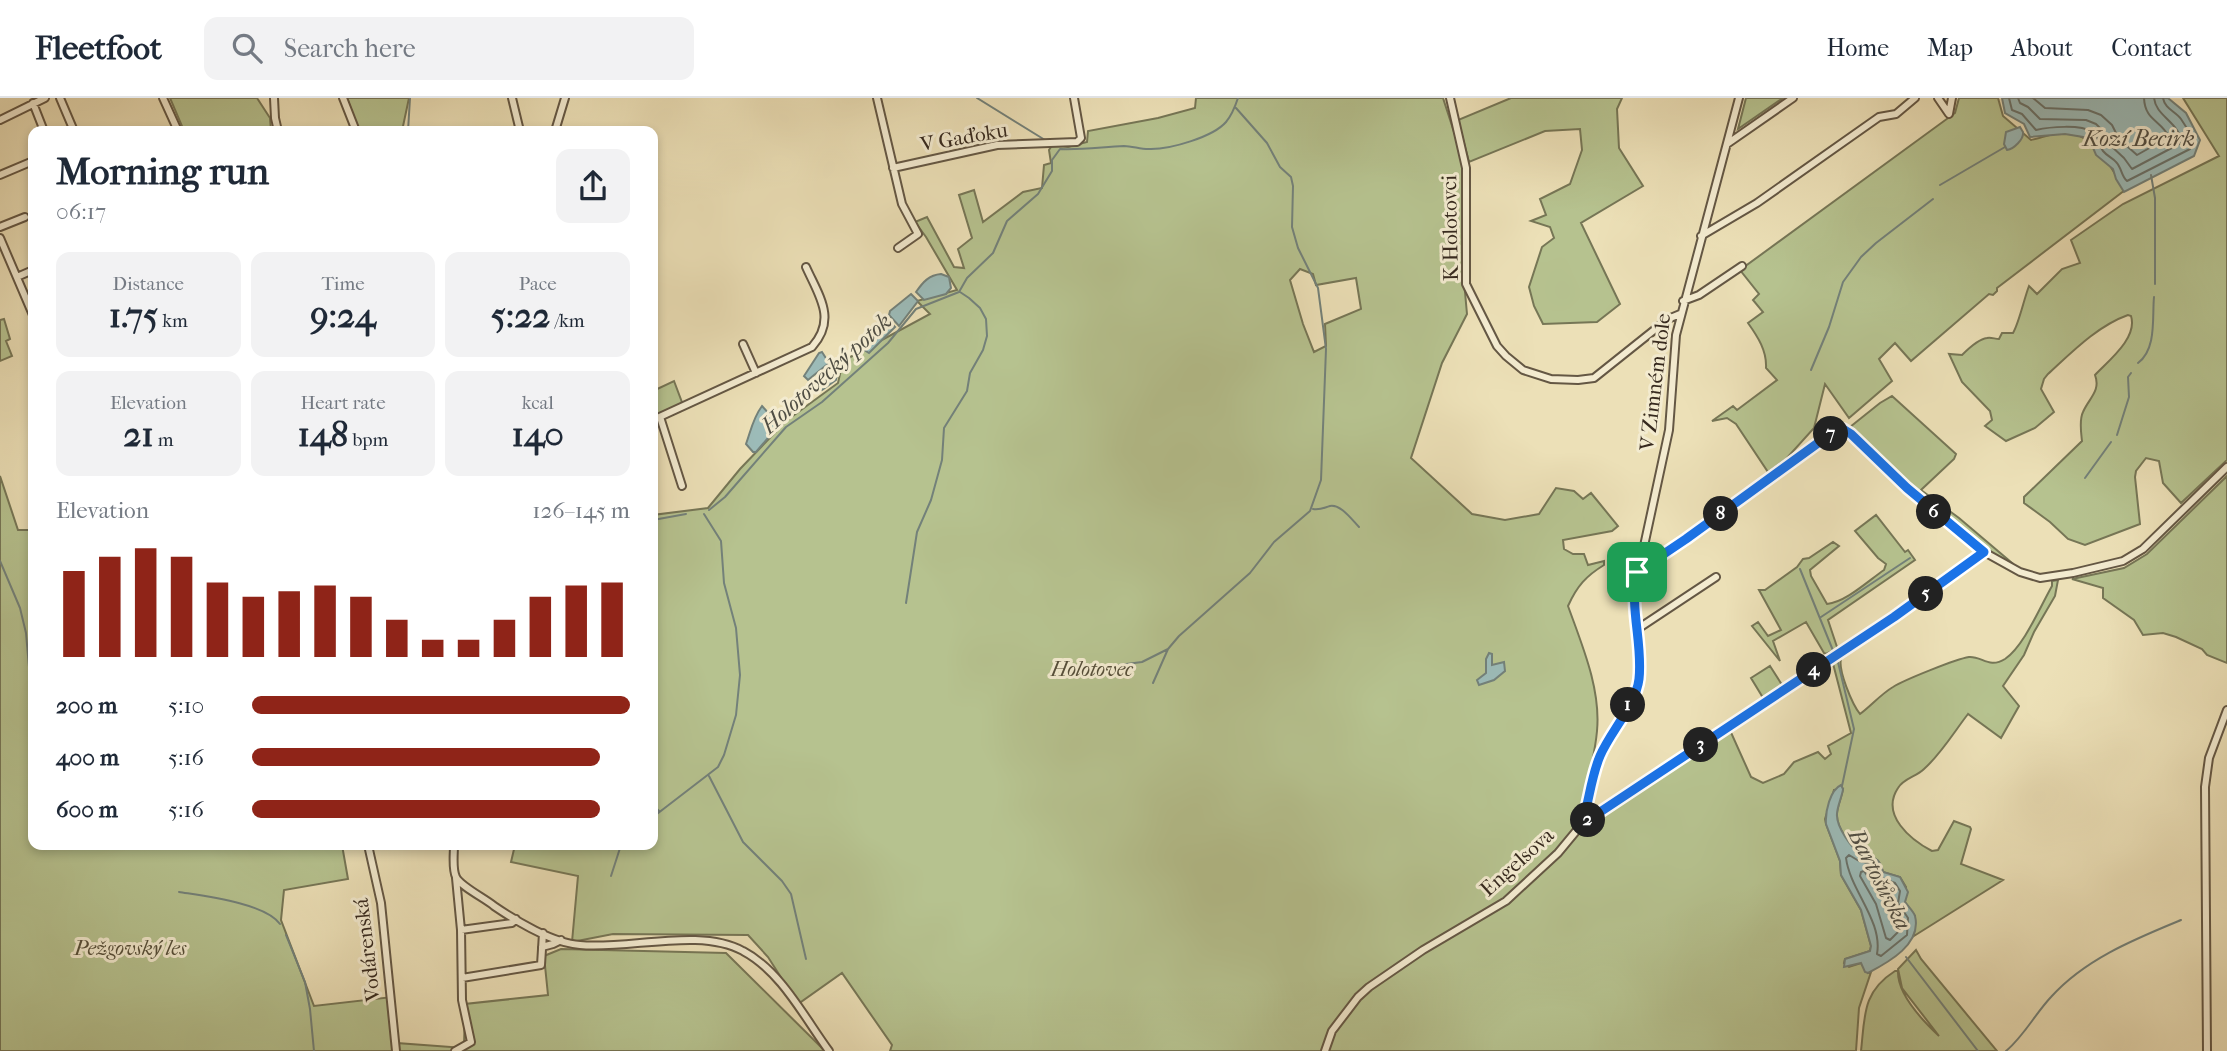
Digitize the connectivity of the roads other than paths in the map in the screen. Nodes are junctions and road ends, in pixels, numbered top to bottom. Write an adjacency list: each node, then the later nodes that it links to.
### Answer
1 (45, 98): 16 (street)
2 (60, 98): 19 (street)
3 (163, 98): 20 (street)
4 (274, 98): 21 (street)
5 (343, 98): 22 (street)
6 (512, 98): 23 (street)
7 (565, 98): 24 (street)
8 (877, 98): 27 (street)
9 (1073, 98): 27 (street, V Gaďoku)
10 (1450, 98): 40 (street, K Holotovci)
11 (1739, 98): 25 (street, V Zimném dole)
12 (1793, 98): 25 (street)
13 (1915, 98): 31 (street)
14 (1938, 98): 15 (street)
15 (1952, 98)
16 (33, 103): 17 (street); 18 (street)
17 (0, 120)
18 (42, 126)
19 (72, 126)
20 (176, 126)
21 (277, 126)
22 (354, 126)
23 (519, 126)
24 (557, 126)
25 (1727, 144): 31 (street, V Zimném dole)
26 (28, 163): 28 (street)
27 (893, 168): 33 (street)
28 (0, 175)
29 (25, 218): 30 (street)
30 (0, 227)
31 (1701, 236): 38 (street, V Zimném dole)
32 (0, 238): 37 (street)
33 (898, 248)
34 (1742, 266): 38 (street, V Zimném dole)
35 (806, 267): 42 (street)
36 (28, 272): 37 (street)
37 (17, 277): 39 (street)
38 (1684, 302): 40 (street, V Zimném dole)
39 (28, 303)
40 (1680, 314): 48 (street, V Zimném dole)
41 (743, 344): 42 (street)
42 (756, 373): 43 (street)
43 (658, 417)
44 (658, 423): 46 (street)
45 (2227, 467): 47 (street)
46 (682, 486)
47 (1984, 552): 48 (street); 52 (street)
48 (1637, 572): 50 (street, Engelsova)
49 (1716, 577): 50 (street)
50 (1636, 630): 52 (street, Engelsova)
51 (2227, 710): 66 (street)
52 (1582, 824): 65 (street, Engelsova)
53 (369, 850): 62 (street, Vodárenská)
54 (454, 850): 55 (street)
55 (456, 877): 56 (street); 57 (street)
56 (516, 919): 57 (street); 58 (street)
57 (461, 930): 61 (street)
58 (543, 933): 59 (street); 60 (street)
59 (561, 940): 60 (street); 64 (street)
60 (542, 947): 61 (street)
61 (462, 978): 63 (street)
62 (396, 1051)
63 (455, 1051)
64 (829, 1051)
65 (1325, 1051)
66 (2207, 1051)

